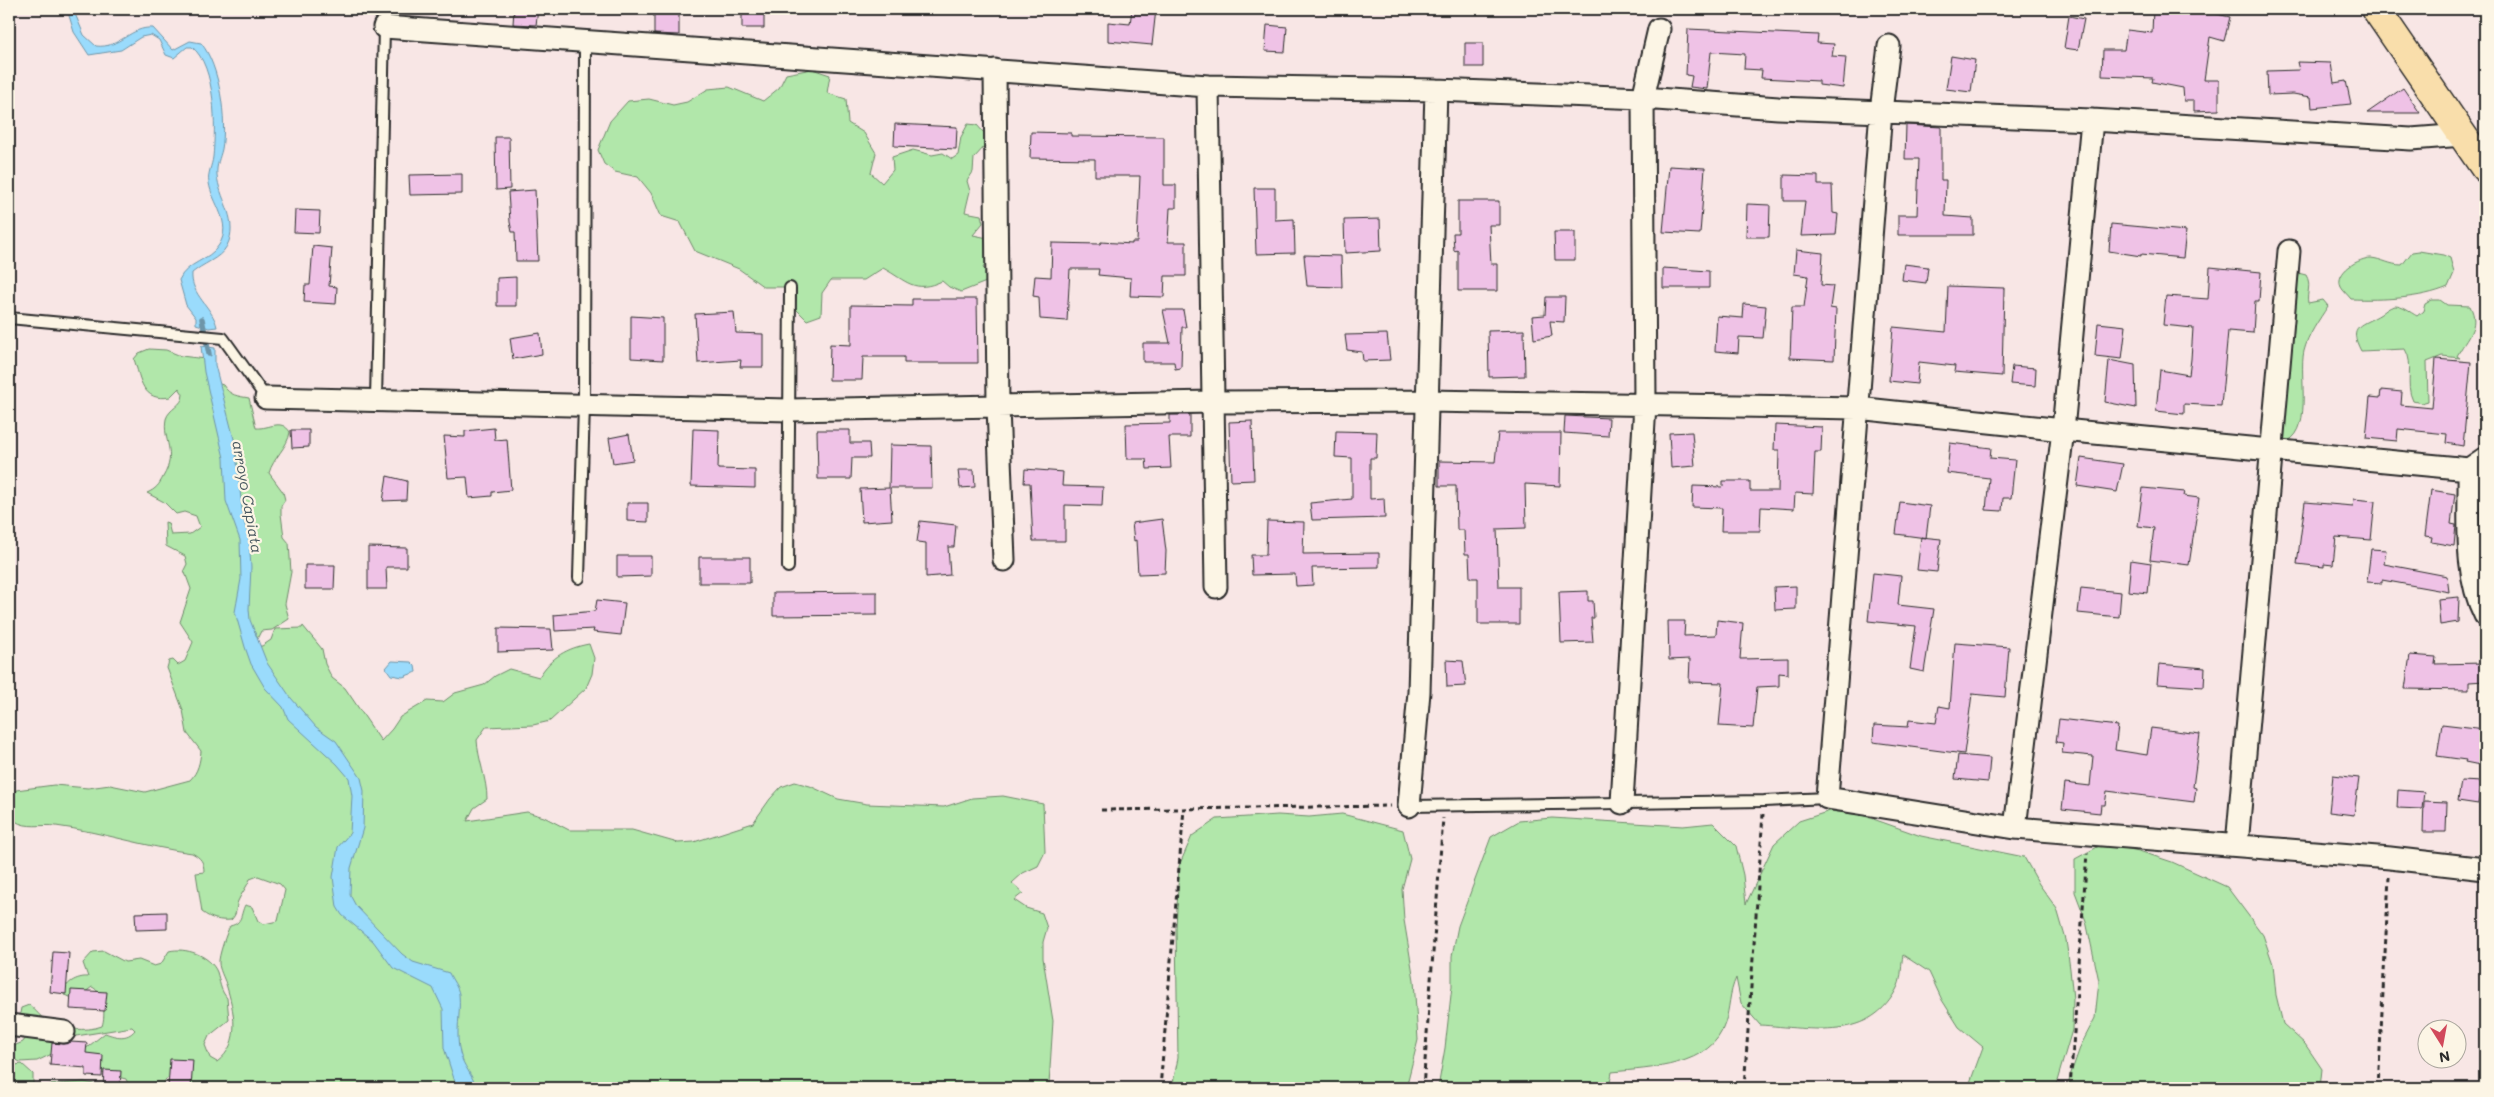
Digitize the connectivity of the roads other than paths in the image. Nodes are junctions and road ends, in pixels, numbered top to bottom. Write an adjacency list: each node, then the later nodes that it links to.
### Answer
1 (2376, 9): 12 (main road)
2 (384, 28): 4 (street); 18 (lane)
3 (1660, 29): 9 (street)
4 (585, 42): 6 (street); 22 (lane)
5 (1889, 46): 10 (street)
6 (995, 70): 7 (street); 23 (street)
7 (1208, 86): 8 (street); 20 (street)
8 (1436, 90): 9 (street); 19 (street)
9 (1643, 98): 10 (street); 21 (street)
10 (1881, 112): 11 (street); 24 (street)
11 (2092, 120): 12 (street); 26 (street)
12 (2462, 135): 13 (main road)
13 (2485, 168)
14 (2289, 251): 27 (street)
15 (790, 288): 25 (lane)
16 (9, 318): 17 (lane)
17 (266, 398): 18 (street)
18 (376, 400): 22 (street)
19 (1427, 401): 20 (street); 21 (street); 36 (street)
20 (1213, 402): 23 (street); 32 (street)
21 (1645, 404): 24 (street); 35 (street)
22 (584, 405): 25 (street); 31 (lane)
23 (998, 407): 25 (street); 29 (street)
24 (1857, 408): 26 (street); 34 (street)
25 (789, 410): 30 (lane)
26 (2063, 430): 27 (street); 37 (street)
27 (2270, 451): 28 (street); 38 (street)
28 (2477, 464): 33 (street)
29 (1004, 560)
30 (788, 567)
31 (579, 578)
32 (1216, 587)
33 (2485, 615)
34 (1827, 798): 35 (lane); 37 (street)
35 (1622, 803): 36 (lane)
36 (1409, 806)
37 (2015, 828): 38 (street)
38 (2237, 845): 39 (street)
39 (2485, 869)
40 (9, 1025): 41 (street)
41 (64, 1032)

